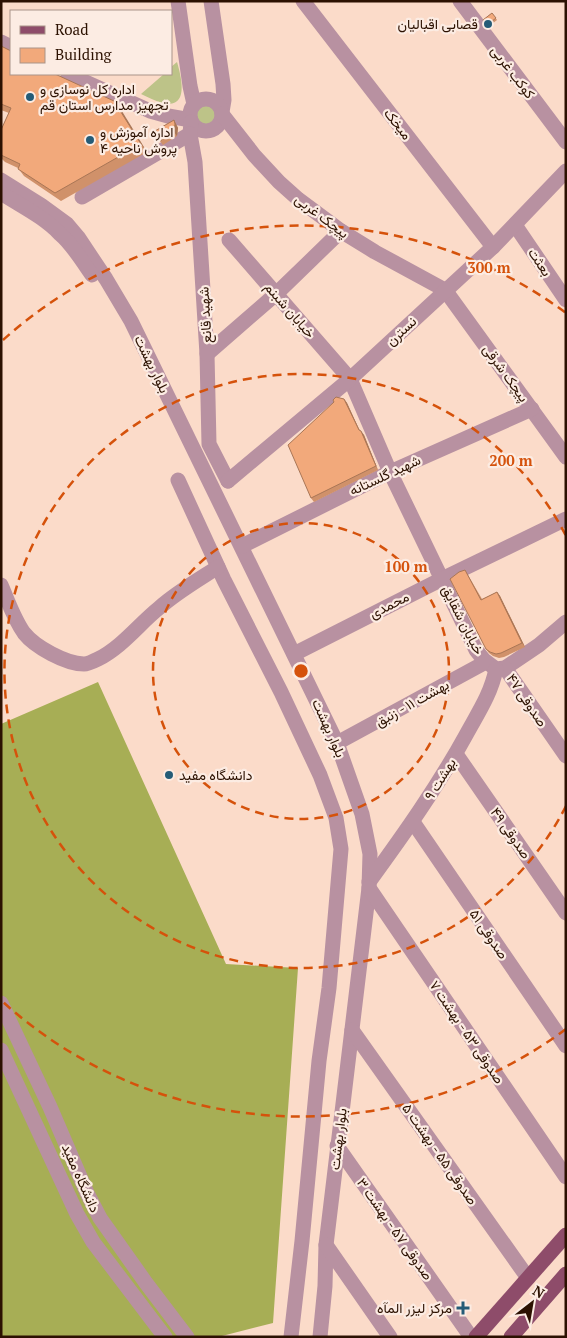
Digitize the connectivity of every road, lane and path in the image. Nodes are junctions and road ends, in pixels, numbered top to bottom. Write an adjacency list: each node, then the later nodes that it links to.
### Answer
1 (178, 1): 7 (street, شهید قانع)
2 (211, 1): 5 (street)
3 (303, 1): 18 (street, میخک)
4 (460, 1): 9 (street, کوکب غربی)
5 (216, 41): 7 (street); 8 (street)
6 (70, 75): 7 (street)
7 (193, 114): 8 (street); 8 (street); 10 (street, شهید قانع); 14 (street)
8 (222, 122): 10 (street); 16 (street, پیچک غربی)
9 (566, 142)
10 (195, 162): 22 (street, شهید قانع)
11 (566, 171): 15 (street, نسترن)
12 (1, 180): 25 (street, بلوار بهشت)
13 (1, 193): 60 (street, بلوار بهشت)
14 (82, 197)
15 (515, 225): 18 (street, نسترن); 21 (street, بعثت)
16 (341, 231): 19 (street, پیچک غربی); 20 (street)
17 (229, 240): 20 (street, خیابان شبنم)
18 (493, 247): 19 (street, نسترن)
19 (445, 290): 23 (street, نسترن); 24 (street, پیچک شرقی)
20 (276, 294): 22 (street); 23 (street, خیابان شبنم)
21 (566, 300)
22 (207, 354): 26 (street, شهید قانع)
23 (350, 379): 28 (street, خیابان شقایق); 30 (street, نسترن)
24 (532, 409): 27 (street, پیچک شرقی); 28 (street, شهید گلستانه)
25 (187, 435): 26 (street); 31 (street, بلوار بهشت)
26 (209, 444): 30 (street)
27 (566, 457)
28 (390, 472): 33 (street, شهید گلستانه); 35 (street, خیابان شقایق)
29 (178, 480): 34 (street)
30 (228, 481): 31 (street)
31 (224, 509): 33 (street, بلوار بهشت)
32 (566, 519): 35 (street, محمدی)
33 (242, 546): 38 (street, بلوار بهشت)
34 (218, 567): 36 (street); 59 (street)
35 (442, 579): 38 (street, محمدی); 39 (street, خیابان شقایق)
36 (1, 585)
37 (566, 622): 39 (street)
38 (294, 654): 40 (street, بلوار بهشت)
39 (496, 666): 40 (street, بهشت ۱۱ - زنبق); 41 (street, بهشت ۹); 42 (street, صدوقی ۴۷)
40 (338, 744): 44 (street, بلوار بهشت)
41 (456, 754): 43 (street, بهشت ۹); 45 (street, صدوقی ۴۹)
42 (566, 756)
43 (413, 822): 44 (street, بهشت ۹); 48 (street, صدوقی ۵۱)
44 (369, 885): 47 (street, بلوار بهشت); 51 (street, صدوقی ۵۳ - بهشت ۷)
45 (566, 913)
46 (1, 1004): 58 (street, دانشگاه مفید)
47 (352, 1030): 50 (street, بلوار بهشت); 55 (street, صدوقی ۵۵ - بهشت ۵)
48 (566, 1046)
49 (1, 1050): 57 (street, دانشگاه مفید)
50 (337, 1146): 53 (street, بلوار بهشت); 63 (street, صدوقی ۵۷ - بهشت ۳)
51 (566, 1177)
52 (566, 1235): 55 (main road)
53 (326, 1245): 61 (street, بلوار بهشت); 62 (street)
54 (566, 1274): 56 (main road)
55 (528, 1278): 64 (main road)
56 (560, 1285): 65 (main road)
57 (165, 1337)
58 (187, 1337)
59 (291, 1337)
60 (312, 1337)
61 (320, 1337)
62 (390, 1337)
63 (471, 1337)
64 (476, 1337)
65 (511, 1337)

